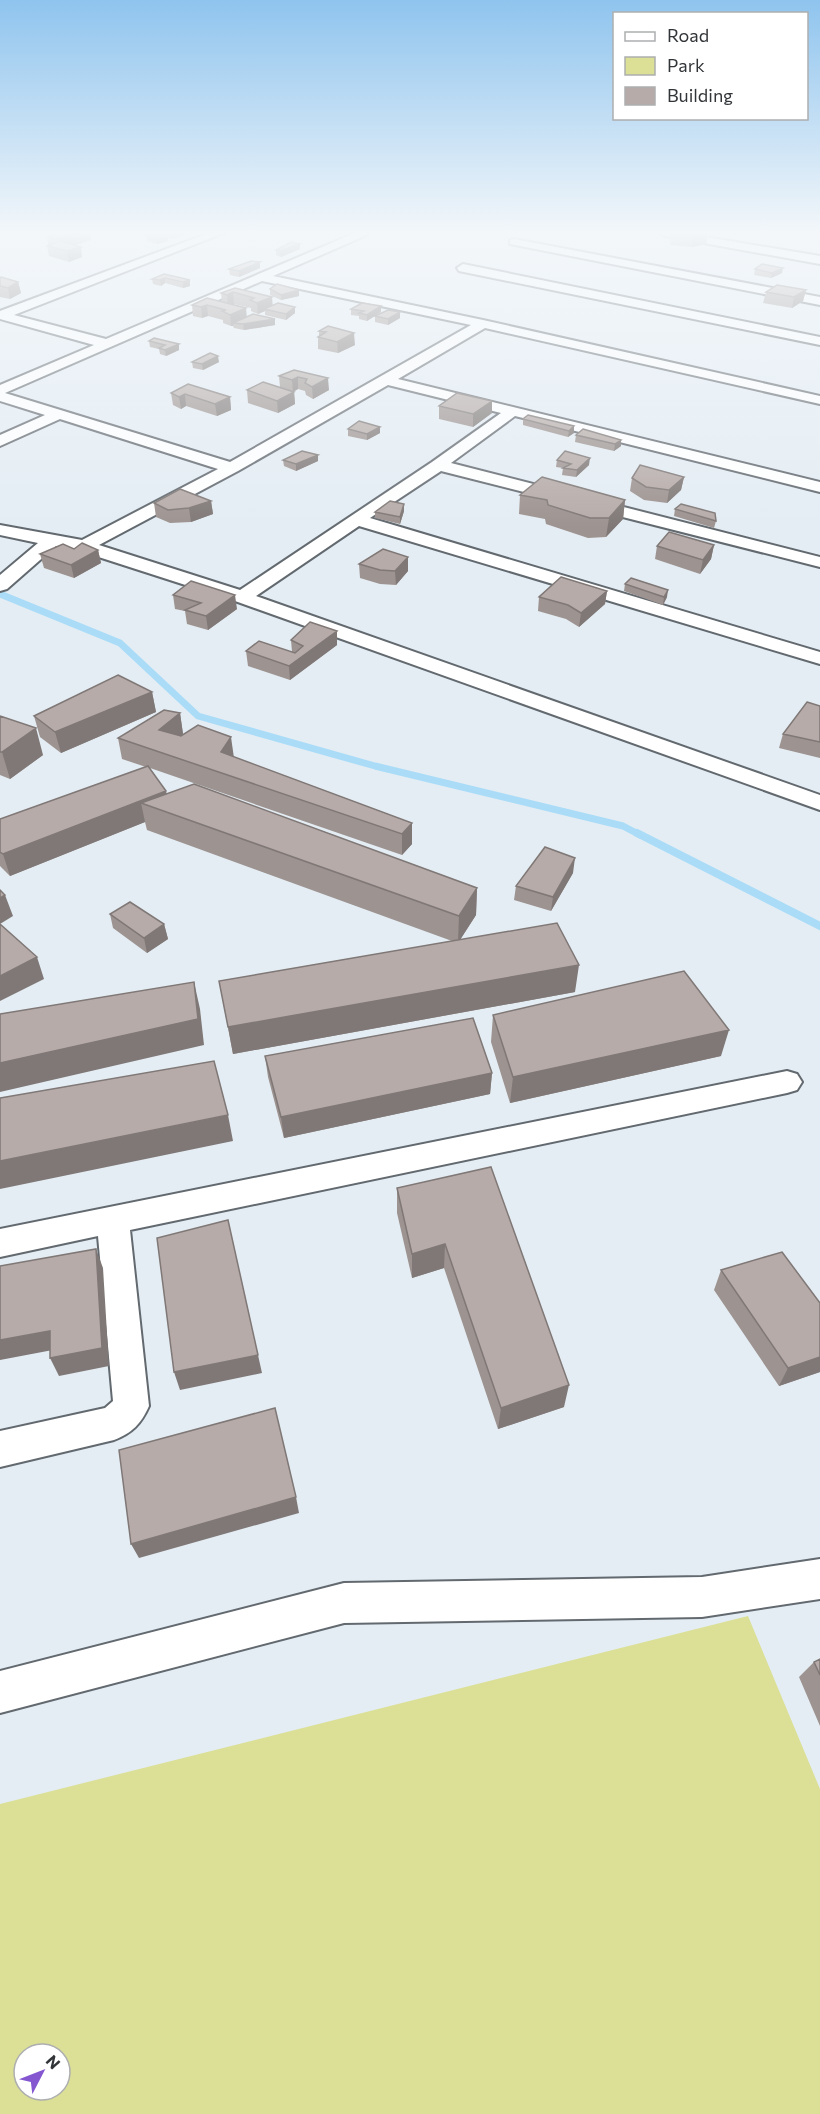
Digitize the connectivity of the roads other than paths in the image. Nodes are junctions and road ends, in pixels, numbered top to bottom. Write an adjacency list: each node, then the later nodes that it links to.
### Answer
1 (61, 332): 7 (street)
2 (135, 332): 7 (street)
3 (470, 332): 8 (street)
4 (517, 332): 11 (street)
5 (774, 332): 6 (street)
6 (820, 341)
7 (107, 344): 9 (street)
8 (386, 380): 12 (street); 16 (street)
9 (0, 390)
10 (0, 396): 13 (street)
11 (820, 400)
12 (513, 411): 15 (street); 17 (street)
13 (59, 414): 14 (street); 16 (street)
14 (0, 441)
15 (438, 465): 18 (street); 22 (street)
16 (232, 468): 21 (street)
17 (820, 487)
18 (357, 520): 24 (street); 25 (street)
19 (0, 530): 20 (street)
20 (52, 540): 21 (street); 23 (street)
21 (84, 546): 24 (street)
22 (820, 562)
23 (0, 585)
24 (242, 597): 26 (street)
25 (820, 658)
26 (820, 803)
27 (788, 1082): 28 (street)
28 (113, 1220): 29 (street); 30 (street)
29 (0, 1243)
30 (0, 1449)
31 (820, 1579): 32 (street)
32 (0, 1692)

